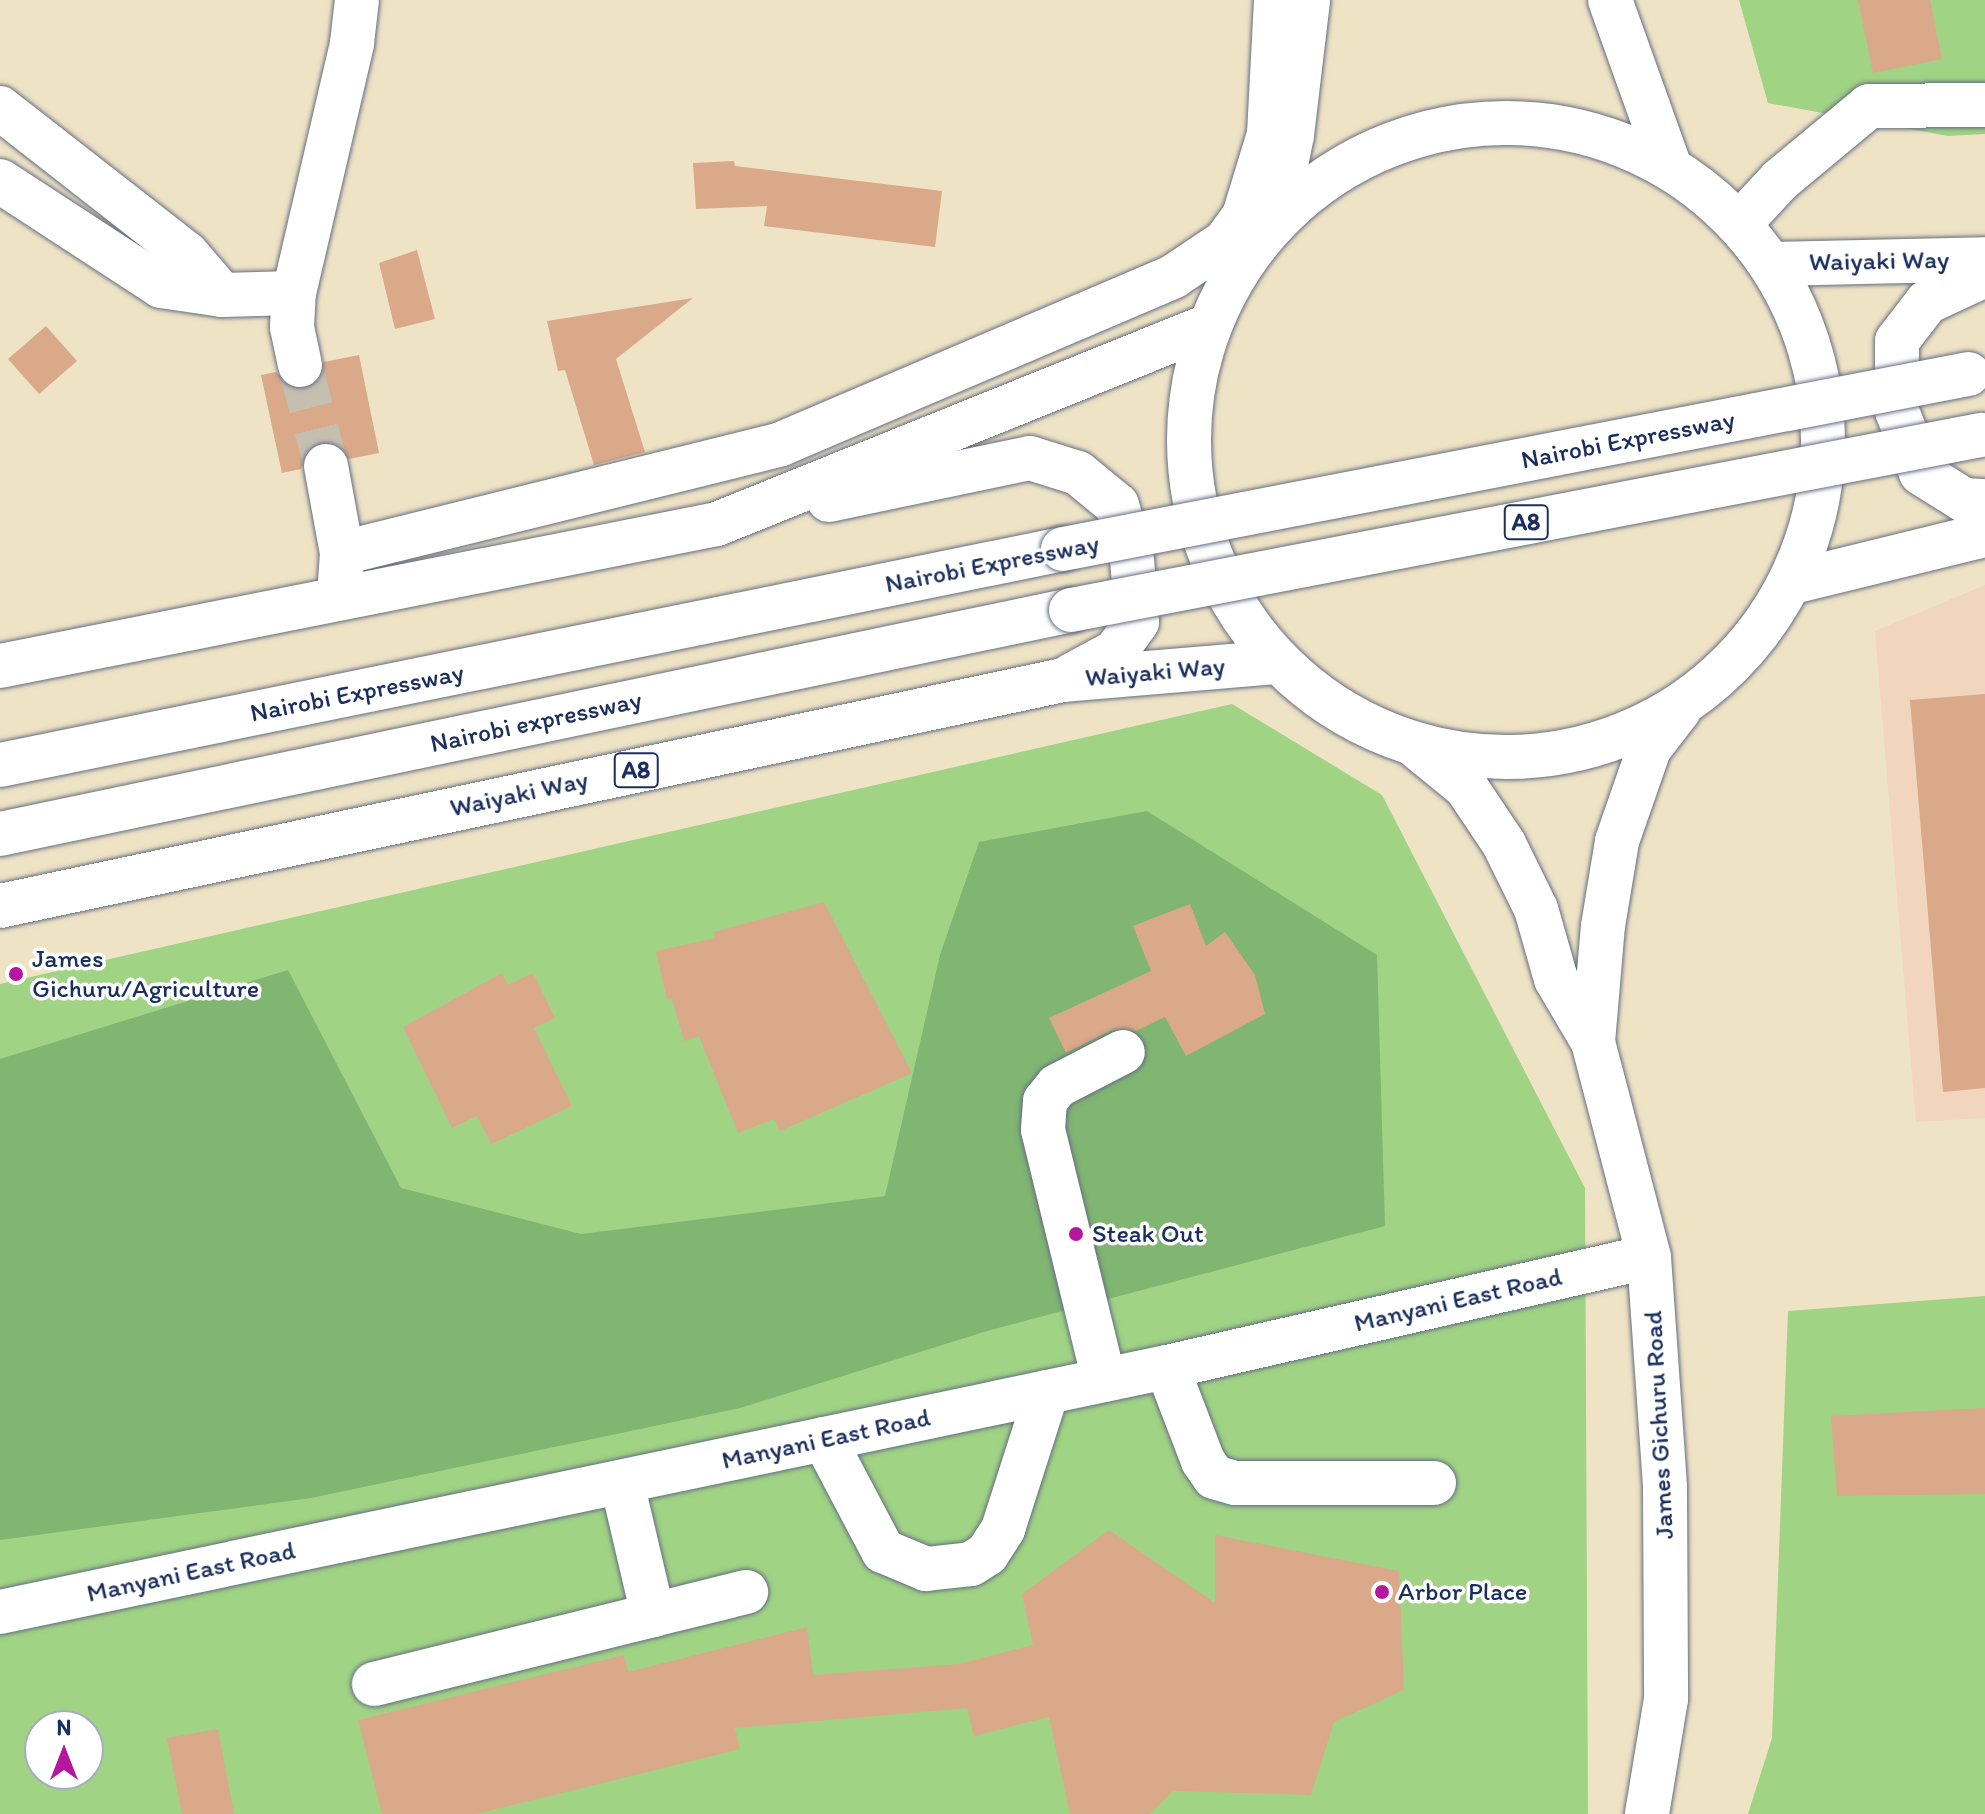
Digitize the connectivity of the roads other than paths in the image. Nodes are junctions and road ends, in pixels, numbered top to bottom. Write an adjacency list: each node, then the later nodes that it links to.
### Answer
1 (357, 0): 14 (main road)
2 (1276, 0): 24 (main road)
3 (1308, 0): 9 (main road)
4 (1610, 0): 7 (main road)
5 (1985, 105): 10 (main road)
6 (0, 108): 15 (main road)
7 (1670, 168): 9 (main road); 10 (main road)
8 (0, 181): 15 (main road)
9 (1275, 220): 16 (main road)
10 (1741, 222): 12 (main road)
11 (1985, 259): 12 (main road, Waiyaki Way)
12 (1772, 264): 25 (main road)
13 (1985, 275): 21 (main road)
14 (294, 293): 15 (main road); 17 (main road)
15 (222, 295)
16 (1208, 326): 22 (main road); 27 (main road)
17 (300, 365)
18 (1985, 371): 32 (main road, Nairobi Expressway / A8, bridge)
19 (1985, 434): 33 (main road, Nairobi expressway / A8, bridge)
20 (326, 466): 24 (main road)
21 (1985, 501)
22 (717, 524): 26 (main road); 29 (main road)
23 (1985, 535): 25 (main road)
24 (342, 553): 26 (main road)
25 (1793, 582): 30 (main road)
26 (339, 596): 28 (main road)
27 (1277, 662): 29 (main road, Waiyaki Way / A8); 31 (main road)
28 (0, 666)
29 (1063, 680): 34 (main road, Waiyaki Way / A8)
30 (1682, 706): 31 (main road); 35 (main road)
31 (1414, 745): 35 (main road)
32 (0, 765)
33 (0, 834)
34 (0, 906)
35 (1593, 1042): 37 (main road, James Gichuru Road)
36 (1123, 1052): 39 (main road)
37 (1649, 1257): 38 (main road, Manyani East Road); 48 (main road, James Gichuru Road)
38 (1167, 1367): 39 (main road, Manyani East Road); 43 (main road)
39 (1104, 1380): 40 (main road, Manyani East Road)
40 (1047, 1392): 41 (main road, Manyani East Road); 41 (main road)
41 (824, 1439): 42 (main road, Manyani East Road)
42 (622, 1483): 45 (main road, Manyani East Road); 46 (main road)
43 (1434, 1483)
44 (746, 1592): 46 (main road)
45 (0, 1612)
46 (653, 1615): 47 (main road)
47 (374, 1684)
48 (1647, 1814)

